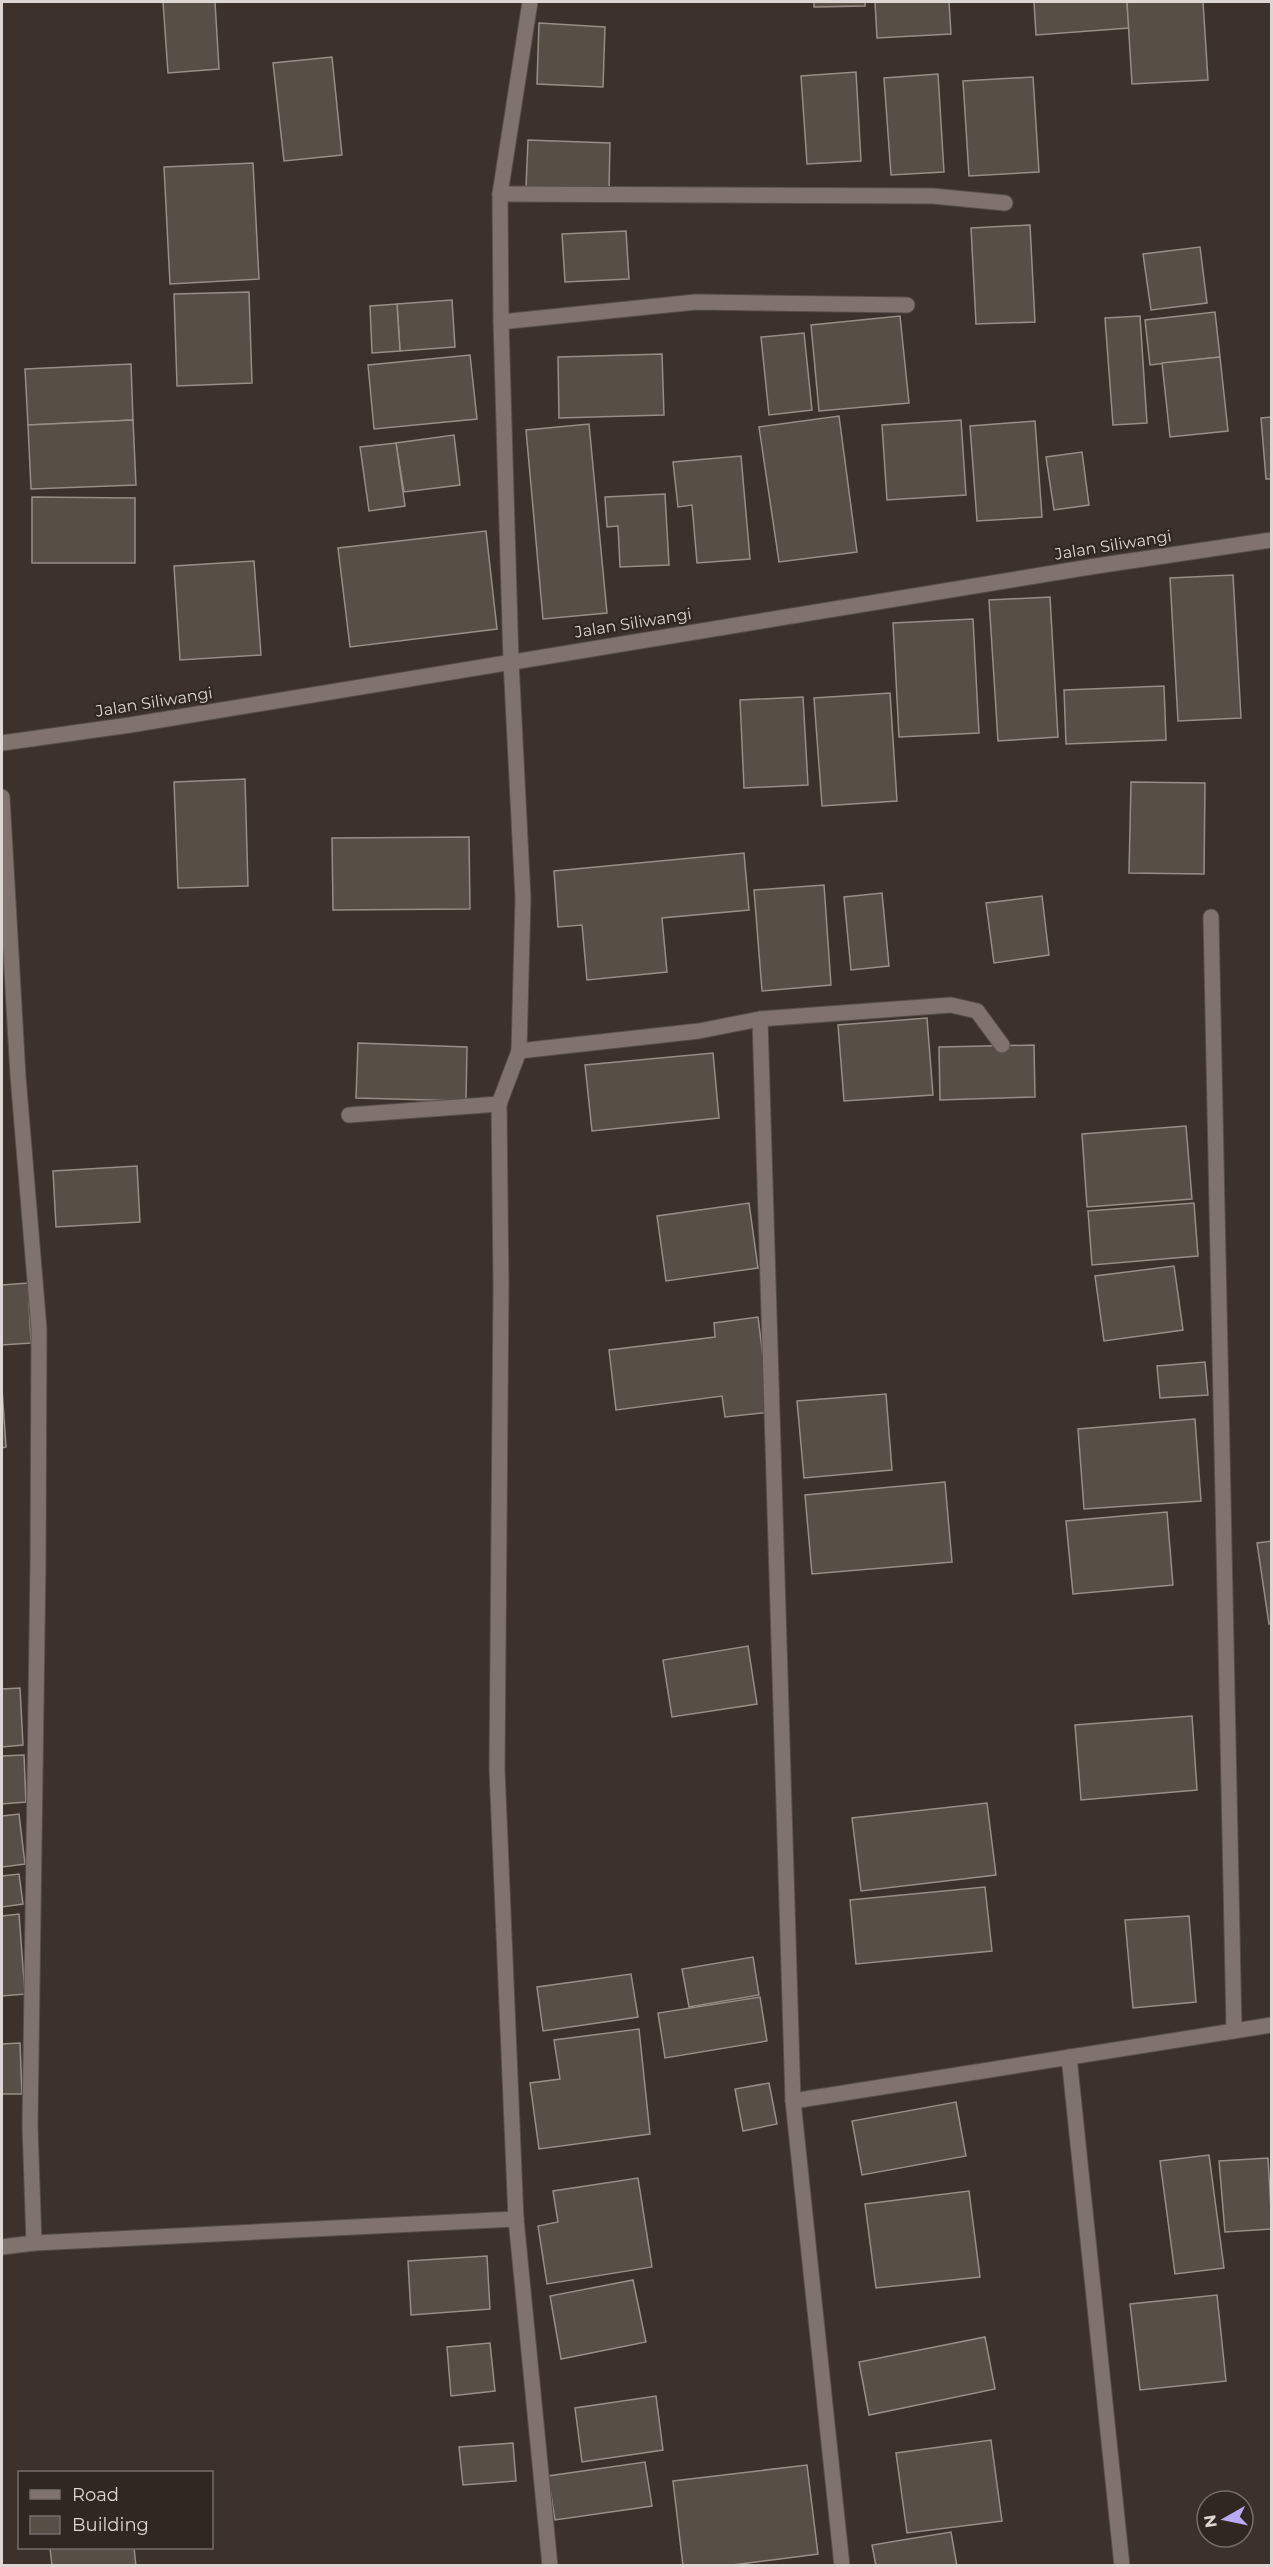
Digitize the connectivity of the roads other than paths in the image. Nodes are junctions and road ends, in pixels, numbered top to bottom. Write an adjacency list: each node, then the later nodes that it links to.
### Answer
1 (530, 2): 2 (street)
2 (500, 194): 3 (street); 5 (street)
3 (1005, 203)
4 (907, 305): 5 (street)
5 (501, 322): 7 (street)
6 (1272, 540): 7 (street, Jalan Siliwangi)
7 (511, 661): 8 (street, Jalan Siliwangi); 13 (street)
8 (2, 743)
9 (2, 796): 21 (street)
10 (1211, 917): 17 (street)
11 (760, 1019): 12 (street); 13 (street); 19 (street)
12 (1002, 1045)
13 (519, 1051): 14 (street)
14 (499, 1104): 15 (street); 20 (street)
15 (349, 1115)
16 (1272, 2025): 17 (street)
17 (1234, 2029): 18 (street)
18 (1069, 2057): 19 (street); 25 (street)
19 (794, 2101): 24 (street)
20 (516, 2219): 21 (street); 23 (street)
21 (34, 2243): 22 (street)
22 (2, 2247)
23 (550, 2565)
24 (842, 2565)
25 (1122, 2565)

